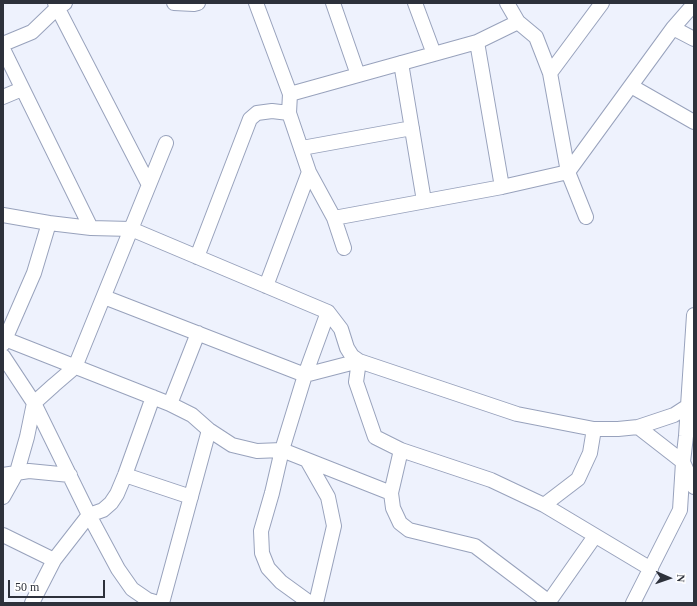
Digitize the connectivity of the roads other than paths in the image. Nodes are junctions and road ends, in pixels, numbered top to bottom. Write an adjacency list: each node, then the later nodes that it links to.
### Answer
1 (174, 3): 2 (street)
2 (198, 3)
3 (256, 3): 22 (street)
4 (333, 3): 19 (street)
5 (415, 3): 16 (street)
6 (507, 3): 10 (street)
7 (602, 3): 18 (street)
8 (694, 4): 11 (street)
9 (59, 5): 14 (street); 31 (street)
10 (518, 22): 13 (street); 18 (street)
11 (674, 28): 12 (street); 20 (street)
12 (694, 39)
13 (477, 42): 16 (street); 32 (street)
14 (3, 44)
15 (3, 49): 21 (street)
16 (434, 54): 17 (street)
17 (401, 63): 19 (street); 26 (street)
18 (550, 72): 30 (street)
19 (358, 75): 22 (street)
20 (631, 86): 25 (street); 30 (street)
21 (22, 89): 23 (street); 38 (street)
22 (290, 94): 24 (street)
23 (3, 98)
24 (288, 113): 28 (street); 41 (street)
25 (694, 122)
26 (412, 128): 28 (street); 33 (street)
27 (166, 143): 31 (street)
28 (302, 148): 29 (street)
29 (309, 172): 35 (street); 42 (street)
30 (568, 172): 32 (street); 36 (street)
31 (149, 185): 39 (street)
32 (502, 187): 33 (street)
33 (424, 201): 35 (street)
34 (3, 215): 37 (street)
35 (334, 218): 40 (street)
36 (586, 218)
37 (49, 223): 38 (street); 47 (street)
38 (91, 228): 39 (street)
39 (131, 229): 41 (street); 43 (street)
40 (344, 248)
41 (197, 257): 42 (street)
42 (266, 286): 44 (street)
43 (104, 297): 46 (street); 50 (street)
44 (328, 312): 49 (street); 51 (street)
45 (694, 315): 55 (street)
46 (198, 333): 51 (street); 54 (street)
47 (4, 341): 50 (street)
48 (3, 356): 53 (street)
49 (359, 361): 51 (street); 57 (street); 60 (street)
50 (75, 367): 52 (street); 53 (street)
51 (305, 375): 59 (street)
52 (153, 397): 54 (street); 66 (street)
53 (34, 403): 63 (street); 65 (street)
54 (170, 404): 58 (street)
55 (690, 404): 56 (street); 62 (street)
56 (638, 428): 57 (street); 62 (street)
57 (594, 429): 71 (street)
58 (210, 430): 59 (street); 70 (street)
59 (282, 450): 61 (street); 80 (street)
60 (401, 450): 68 (street); 71 (street)
61 (307, 460): 68 (street); 81 (street)
62 (683, 462): 67 (street); 76 (street)
63 (17, 472): 64 (street); 65 (street); 69 (street)
64 (3, 475)
65 (70, 475): 72 (street)
66 (125, 475): 70 (street); 72 (street)
67 (694, 487)
68 (391, 493): 82 (street)
69 (3, 497)
70 (191, 498): 79 (street)
71 (544, 505): 74 (street)
72 (89, 515): 75 (street); 77 (street)
73 (3, 535): 75 (street)
74 (595, 536): 76 (street); 82 (street)
75 (54, 560): 78 (street)
76 (651, 569): 83 (street)
77 (147, 602)
78 (32, 603)
79 (162, 603)
80 (310, 603)
81 (316, 603)
82 (549, 603)
83 (633, 603)

